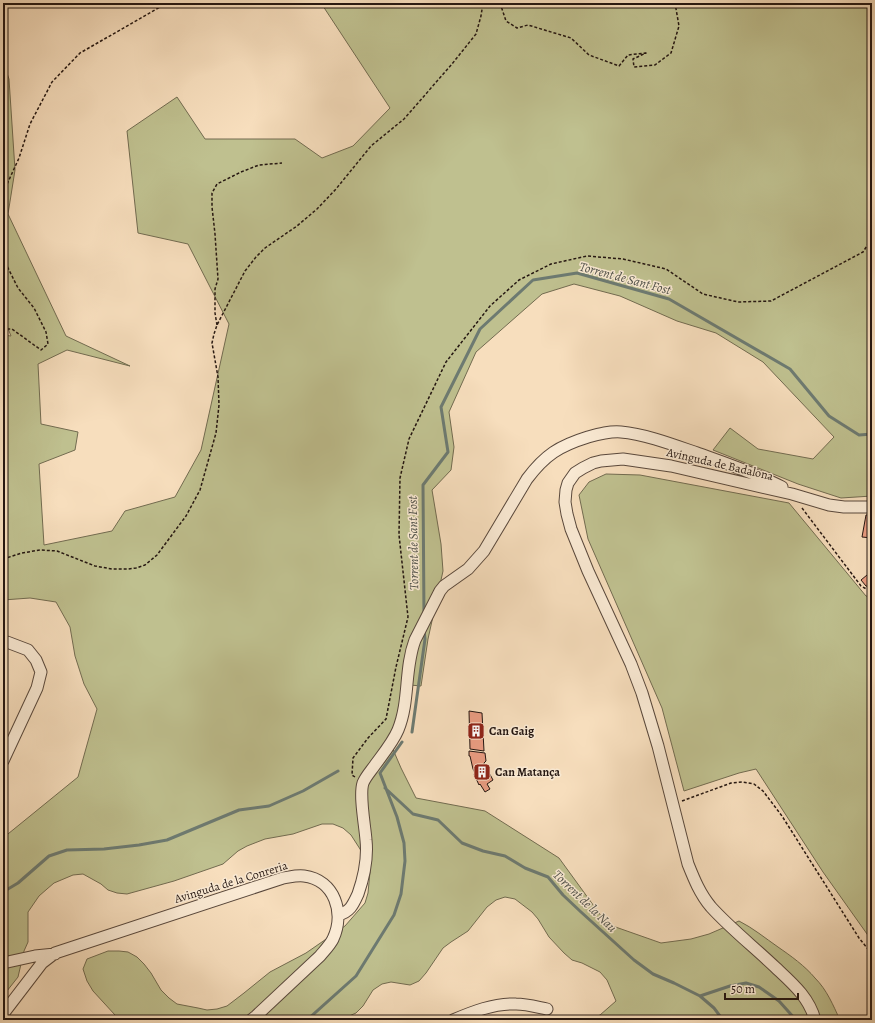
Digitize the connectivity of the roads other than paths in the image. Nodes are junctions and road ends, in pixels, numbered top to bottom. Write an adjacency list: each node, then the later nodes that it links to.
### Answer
1 (792, 494): 2 (street, Avinguda de Badalona); 5 (street); 12 (street, Avinguda de Badalona)
2 (872, 507)
3 (3, 643): 4 (street)
4 (3, 761)
5 (338, 915): 6 (street, Avinguda de la Conreria); 10 (street, Avinguda de la Conreria)
6 (55, 954): 7 (street); 9 (street, Avinguda de la Conreria)
7 (3, 963)
8 (547, 1009): 11 (street)
9 (3, 1014)
10 (251, 1020)
11 (453, 1020)
12 (815, 1020)

